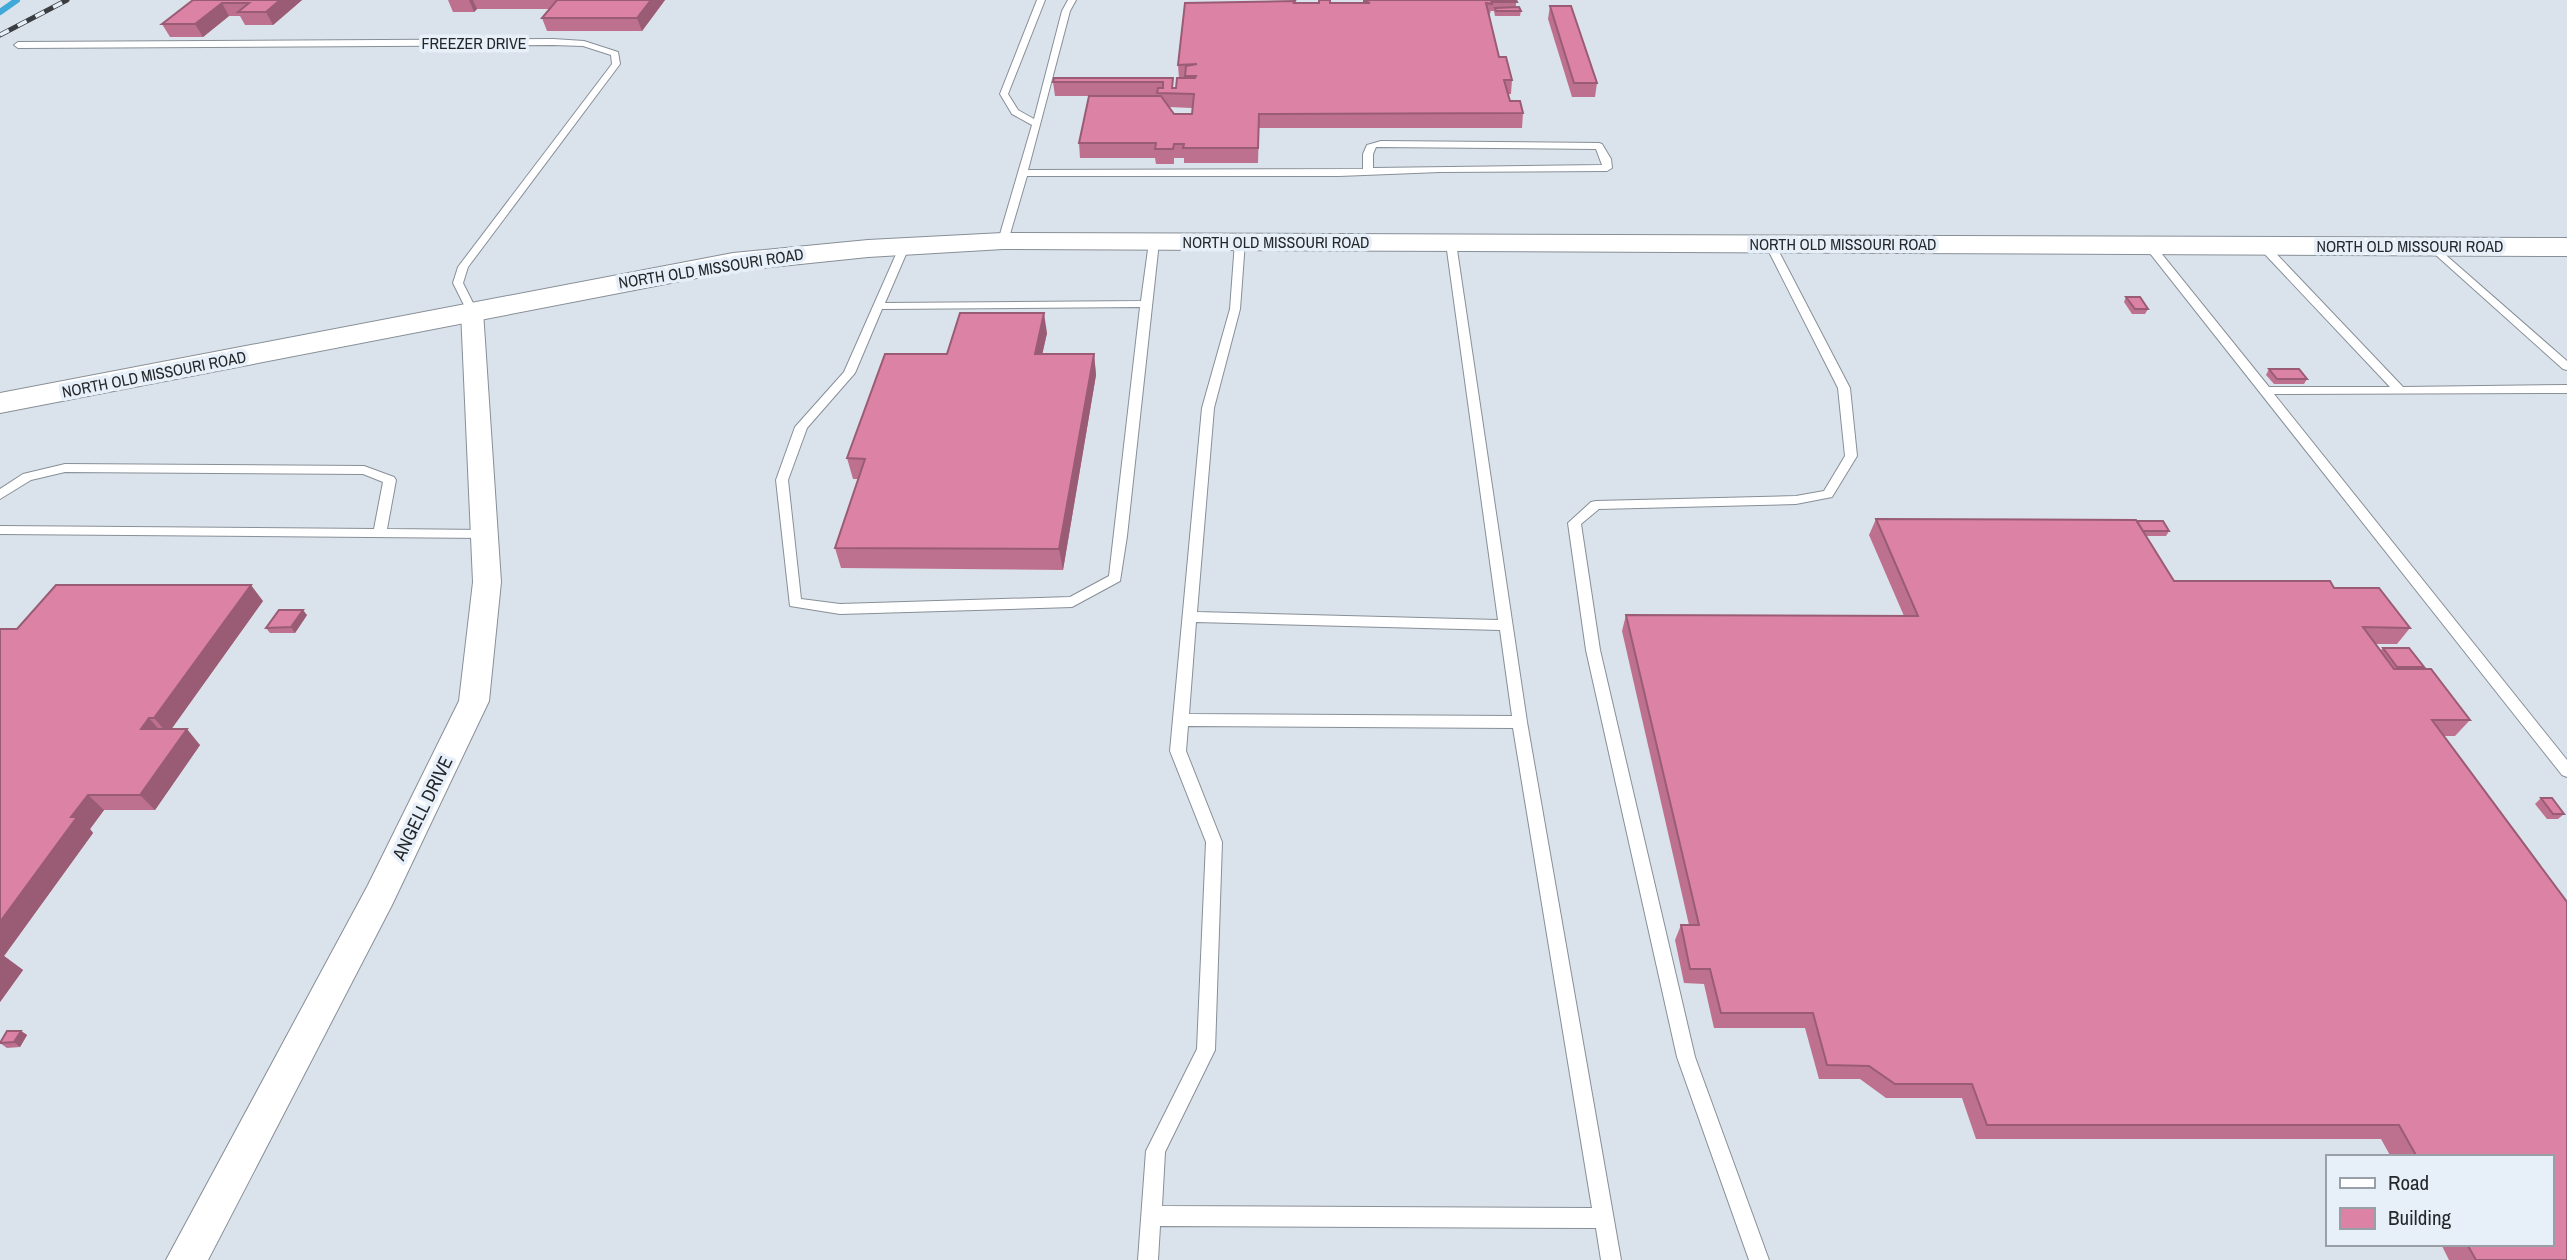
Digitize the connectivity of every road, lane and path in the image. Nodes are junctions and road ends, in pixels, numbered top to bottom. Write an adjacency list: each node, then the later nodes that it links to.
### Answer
1 (1041, 0): 4 (lane)
2 (1072, 0): 4 (lane)
3 (18, 45): 19 (lane, FREEZER DRIVE)
4 (1037, 124): 6 (lane)
5 (1368, 171): 5 (lane); 6 (lane)
6 (1022, 173): 7 (lane)
7 (1003, 241): 8 (main road, NORTH OLD MISSOURI ROAD); 11 (main road, NORTH OLD MISSOURI ROAD)
8 (1154, 242): 9 (main road, NORTH OLD MISSOURI ROAD); 17 (lane)
9 (1240, 242): 10 (main road, NORTH OLD MISSOURI ROAD); 29 (lane)
10 (1451, 243): 12 (main road, NORTH OLD MISSOURI ROAD); 30 (lane)
11 (905, 244): 18 (lane); 19 (main road, NORTH OLD MISSOURI ROAD)
12 (1770, 244): 13 (main road, NORTH OLD MISSOURI ROAD); 39 (lane)
13 (2149, 245): 14 (main road, NORTH OLD MISSOURI ROAD); 23 (lane)
14 (2263, 246): 15 (main road, NORTH OLD MISSOURI ROAD); 21 (lane)
15 (2432, 246): 16 (main road, NORTH OLD MISSOURI ROAD); 20 (lane)
16 (2567, 247)
17 (1146, 304): 18 (lane); 18 (lane)
18 (878, 306)
19 (472, 311): 24 (main road, NORTH OLD MISSOURI ROAD); 28 (street, ANGELL DRIVE)
20 (2567, 367)
21 (2399, 389): 22 (lane); 23 (lane)
22 (2567, 389)
23 (2266, 391): 33 (lane)
24 (0, 403)
25 (0, 495): 27 (lane)
26 (0, 530): 27 (lane)
27 (380, 532): 28 (lane)
28 (485, 534): 36 (street, ANGELL DRIVE)
29 (1189, 617): 30 (lane); 31 (lane)
30 (1506, 625): 32 (lane)
31 (1180, 720): 32 (lane); 34 (lane)
32 (1520, 722): 35 (lane)
33 (2567, 771)
34 (1151, 1216): 35 (lane); 37 (lane)
35 (1604, 1218): 38 (lane)
36 (186, 1260)
37 (1148, 1260)
38 (1611, 1260)
39 (1759, 1260)

